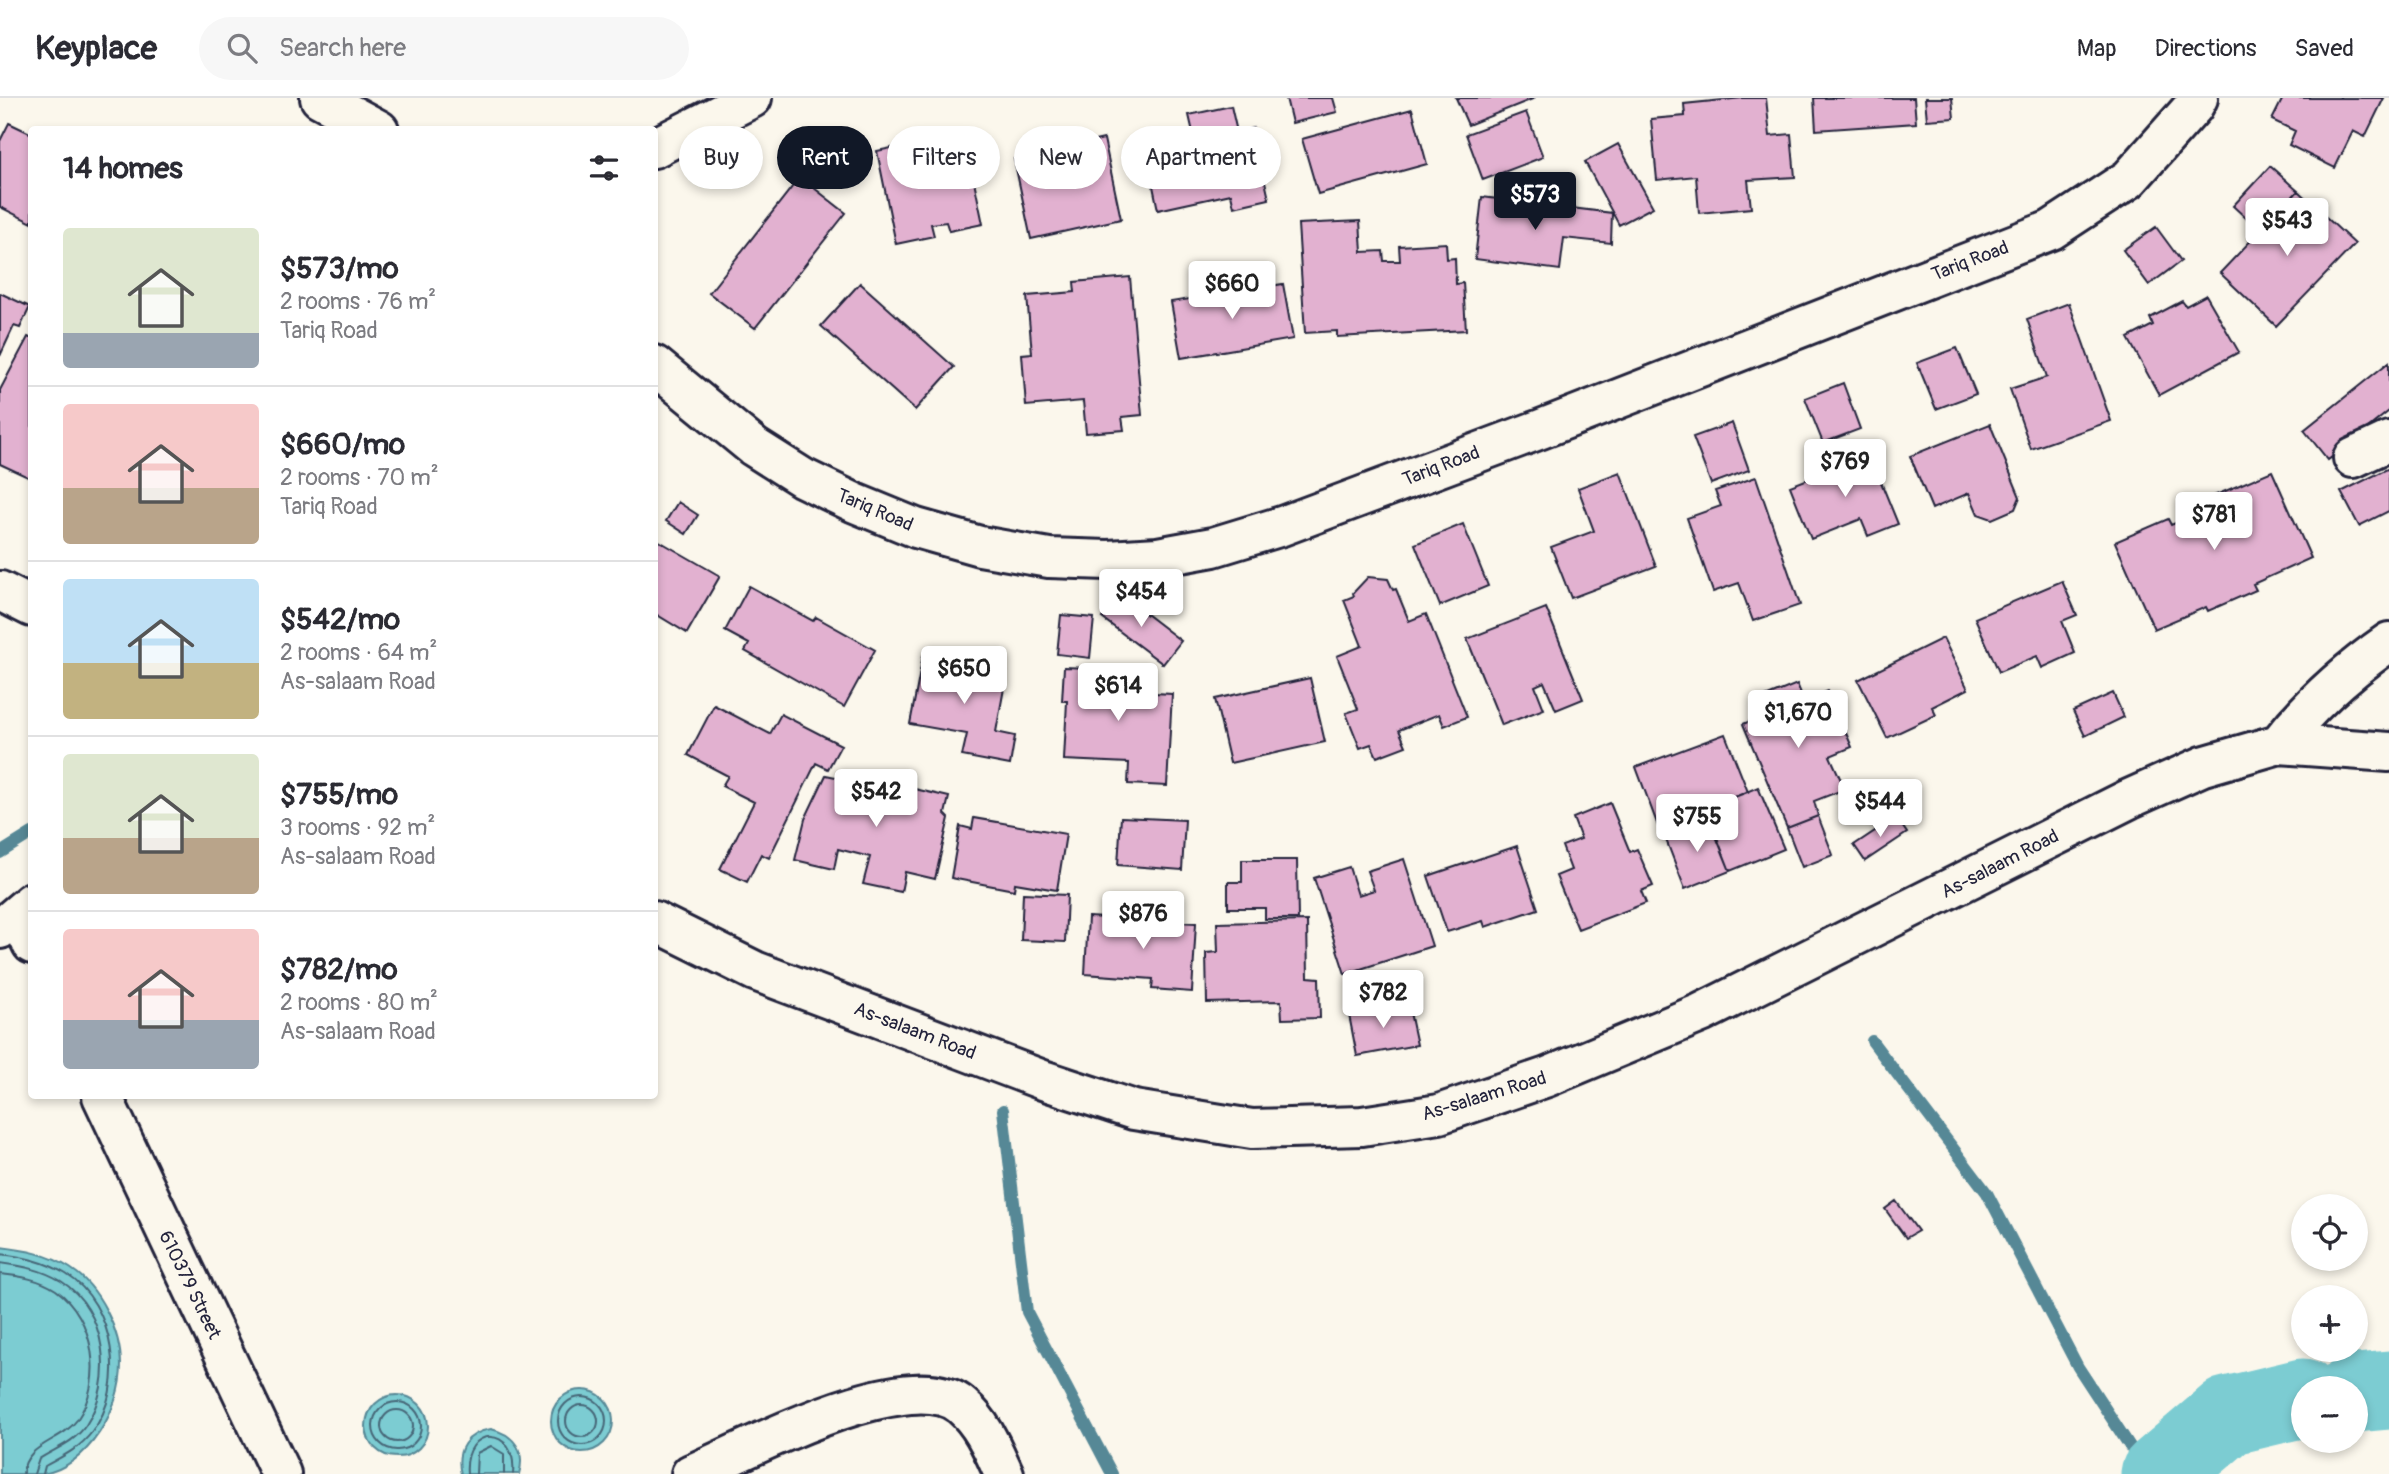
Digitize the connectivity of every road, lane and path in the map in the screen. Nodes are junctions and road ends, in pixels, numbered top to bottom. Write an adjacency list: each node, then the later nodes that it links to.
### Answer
1 (320, 98): 4 (street)
2 (752, 98): 5 (street)
3 (2198, 98): 6 (street, Tariq Road)
4 (372, 126)
5 (658, 146)
6 (658, 368)
7 (2389, 440): 8 (street)
8 (2353, 458)
9 (0, 592): 10 (street)
10 (28, 605)
11 (2389, 642): 12 (street)
12 (2279, 744): 13 (street); 14 (street, As-salaam Road)
13 (2389, 752)
14 (658, 922)
15 (103, 1099): 16 (street, 610379 Street)
16 (281, 1474)
17 (691, 1474): 18 (street)
18 (1004, 1474)

